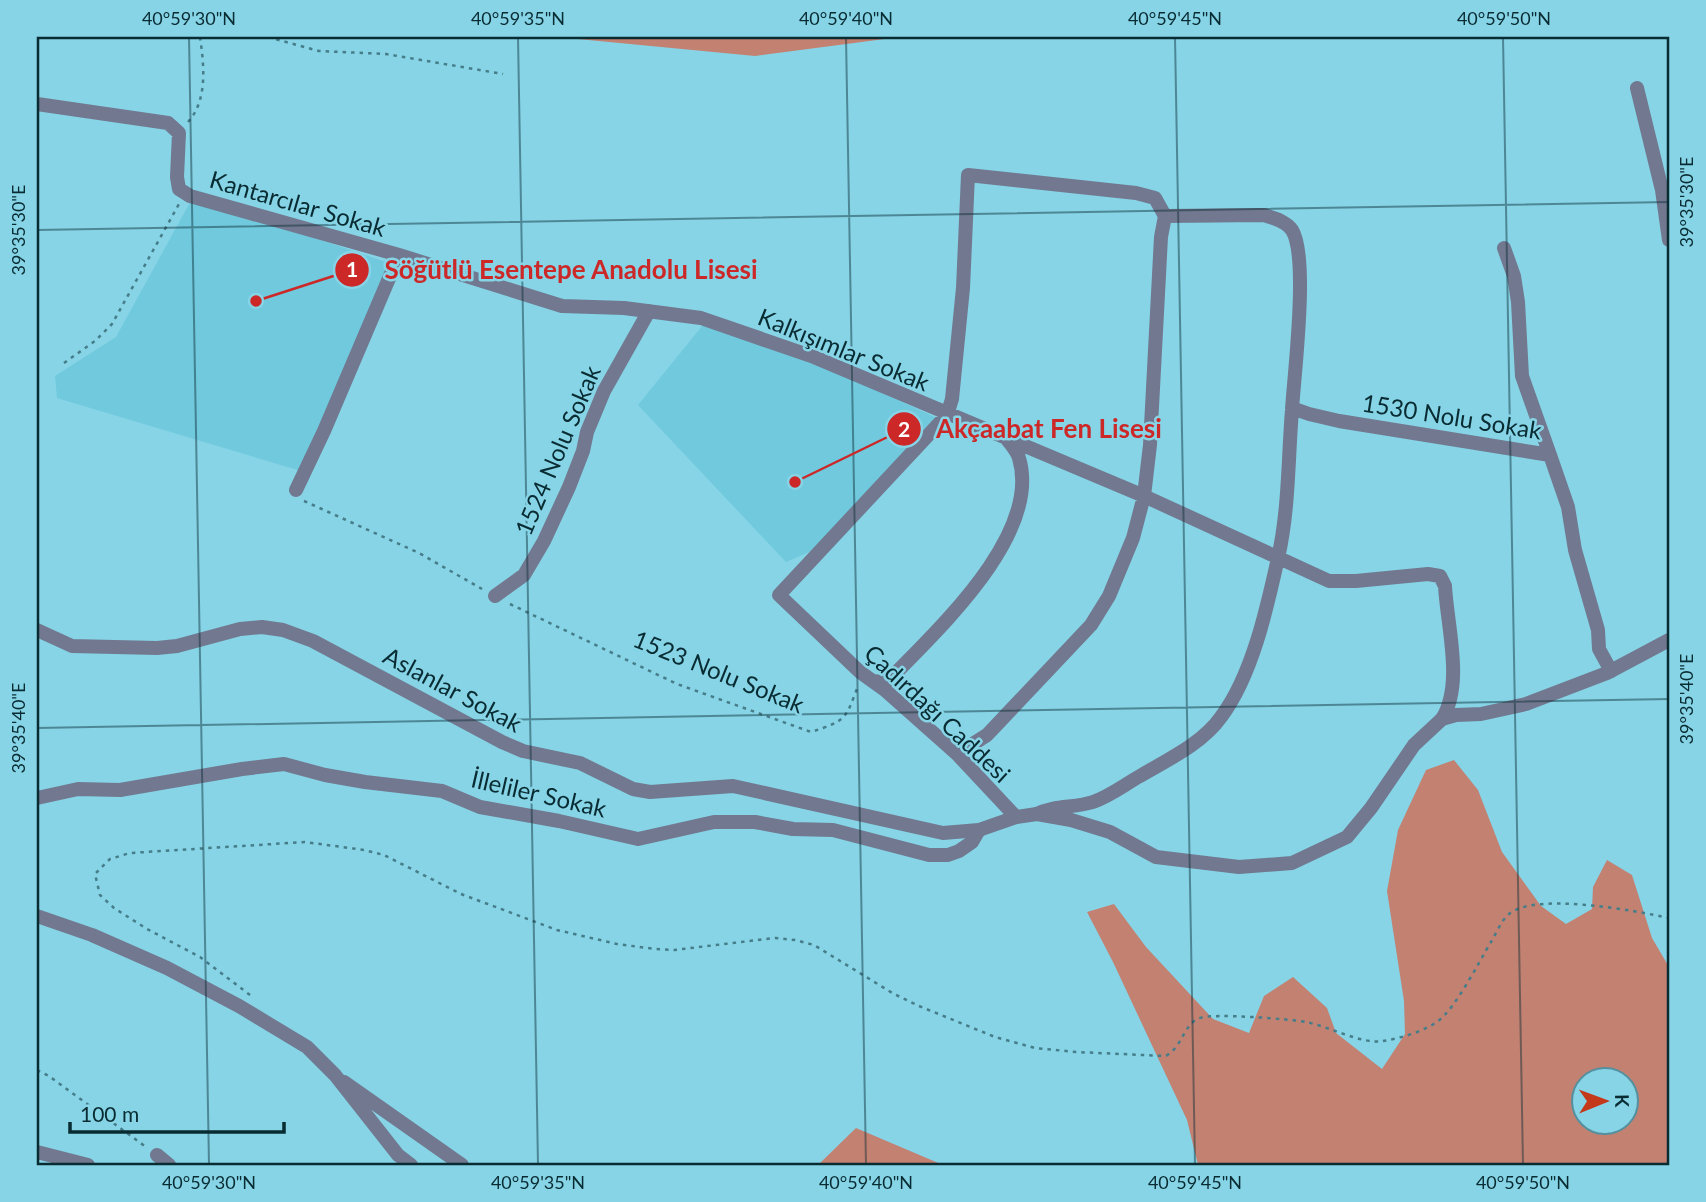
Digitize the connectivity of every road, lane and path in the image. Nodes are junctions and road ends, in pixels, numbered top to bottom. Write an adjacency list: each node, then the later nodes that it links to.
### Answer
1 (200, 37): 6 (path)
2 (268, 37): 3 (path)
3 (503, 74)
4 (1637, 88): 9 (street)
5 (37, 104): 6 (street)
6 (179, 133): 7 (street, Kantarcılar Sokak)
7 (185, 193): 11 (street, Kantarcılar Sokak); 13 (path)
8 (1165, 216): 14 (street); 15 (street); 19 (street)
9 (1669, 240)
10 (1504, 248): 17 (street)
11 (399, 255): 12 (street, Kalkışımlar Sokak); 18 (street)
12 (649, 311): 15 (street, Kalkışımlar Sokak); 21 (street, 1524 Nolu Sokak)
13 (64, 363)
14 (1292, 408): 17 (street, 1530 Nolu Sokak); 20 (street)
15 (947, 415): 16 (street, Kalkışımlar Sokak); 25 (street, Çadırdağı Caddesi)
16 (1007, 438): 19 (street, Kalkışımlar Sokak); 25 (street)
17 (1550, 455): 24 (street, 1530 Nolu Sokak)
18 (296, 490): 21 (path, 1523 Nolu Sokak)
19 (1144, 496): 20 (street, Kalkışımlar Sokak); 27 (street)
20 (1278, 557): 26 (street, Kalkışımlar Sokak); 29 (street)
21 (495, 596): 25 (path, 1523 Nolu Sokak)
22 (37, 630): 31 (street, Aslanlar Sokak)
23 (1669, 640): 24 (street)
24 (1611, 671): 26 (street)
25 (873, 681): 27 (street, Çadırdağı Caddesi)
26 (1442, 719): 29 (street, Çadırdağı Caddesi)
27 (957, 754): 30 (street, Çadırdağı Caddesi)
28 (37, 798): 31 (street, İlleliler Sokak)
29 (1037, 814): 30 (street, Çadırdağı Caddesi)
30 (1016, 817): 31 (street, Aslanlar Sokak)
31 (979, 830)
32 (37, 916): 36 (street)
33 (1669, 918): 34 (path)
34 (256, 1000)
35 (37, 1070): 38 (path)
36 (335, 1075): 41 (street); 42 (street)
37 (37, 1152): 39 (street)
38 (157, 1155): 40 (street)
39 (88, 1165)
40 (169, 1165)
41 (411, 1165)
42 (462, 1165)

